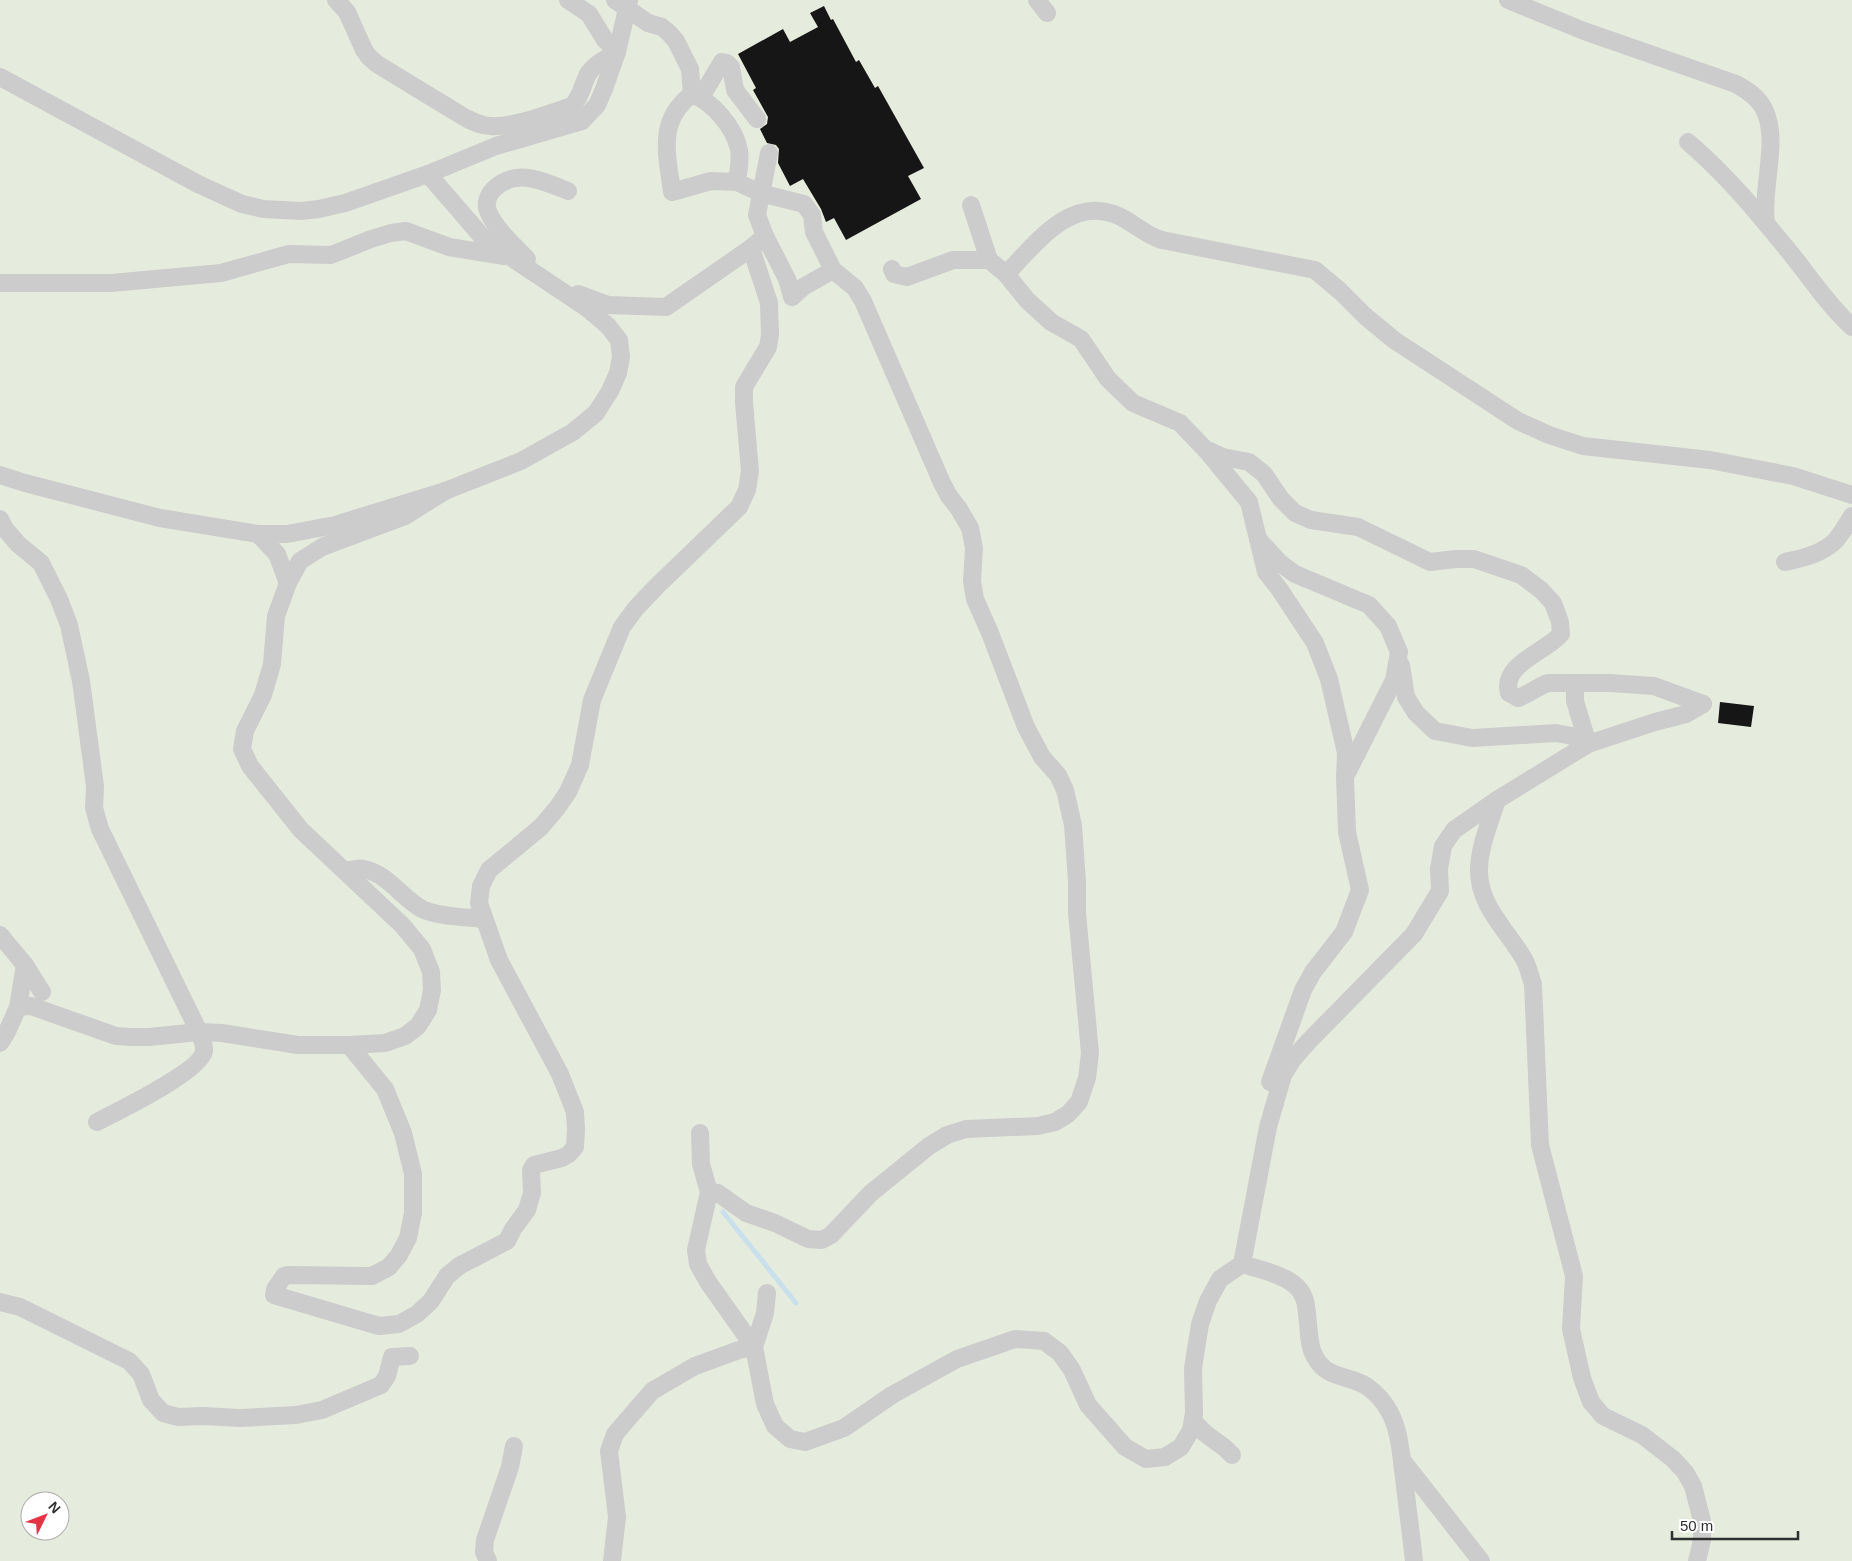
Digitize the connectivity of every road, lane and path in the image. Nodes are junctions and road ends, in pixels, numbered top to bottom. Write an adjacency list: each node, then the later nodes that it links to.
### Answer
1 (336, 0): 6 (street)
2 (568, 0): 6 (street)
3 (615, 0): 8 (street, bridge)
4 (629, 0): 6 (street)
5 (1508, 0): 17 (street)
6 (617, 52): 12 (street)
7 (0, 77): 12 (street)
8 (697, 95): 9 (street); 13 (street); 13 (street)
9 (757, 118)
10 (1688, 142): 17 (street)
11 (768, 153): 15 (street)
12 (428, 174): 20 (street)
13 (737, 182): 15 (street)
14 (568, 191): 26 (street)
15 (760, 193): 18 (street); 22 (street)
16 (971, 204): 21 (street)
17 (1766, 223): 27 (street)
18 (765, 236): 19 (street); 22 (street)
19 (751, 248): 26 (street); 44 (street)
20 (514, 257): 25 (street); 26 (street)
21 (989, 260): 23 (street); 24 (street)
22 (833, 270): 55 (street)
23 (892, 270)
24 (1006, 274): 28 (street); 31 (street)
25 (0, 282)
26 (550, 283): 30 (street)
27 (1852, 327)
28 (1205, 450): 35 (street); 39 (street)
29 (0, 474): 34 (street)
30 (445, 491): 34 (street); 37 (street)
31 (1852, 496)
32 (1852, 516): 36 (street)
33 (0, 519): 49 (street)
34 (258, 534): 37 (street)
35 (1256, 537): 38 (street); 41 (street)
36 (1785, 562)
37 (288, 583): 43 (street)
38 (1399, 652): 40 (street); 41 (street)
39 (1575, 683): 40 (street); 40 (street)
40 (1588, 744): 42 (street)
41 (1345, 777): 53 (street)
42 (1497, 800): 53 (street); 69 (street)
43 (345, 871): 44 (street); 51 (street)
44 (484, 919): 51 (street)
45 (0, 935): 46 (street)
46 (25, 965): 47 (street); 48 (street)
47 (42, 992)
48 (18, 1007): 49 (street); 50 (street)
49 (199, 1032): 51 (street); 52 (street)
50 (0, 1043)
51 (349, 1046)
52 (98, 1122)
53 (1268, 1127): 56 (street)
54 (700, 1133): 55 (street)
55 (709, 1192): 59 (street)
56 (1242, 1264): 61 (street); 64 (street)
57 (767, 1293): 59 (street)
58 (0, 1302): 60 (street)
59 (754, 1346): 61 (street); 66 (street)
60 (410, 1356)
61 (1193, 1420): 63 (street)
62 (514, 1446): 65 (street)
63 (1232, 1455)
64 (1401, 1460): 67 (street); 68 (street)
65 (488, 1561)
66 (612, 1561)
67 (1414, 1561)
68 (1480, 1561)
69 (1697, 1561)

